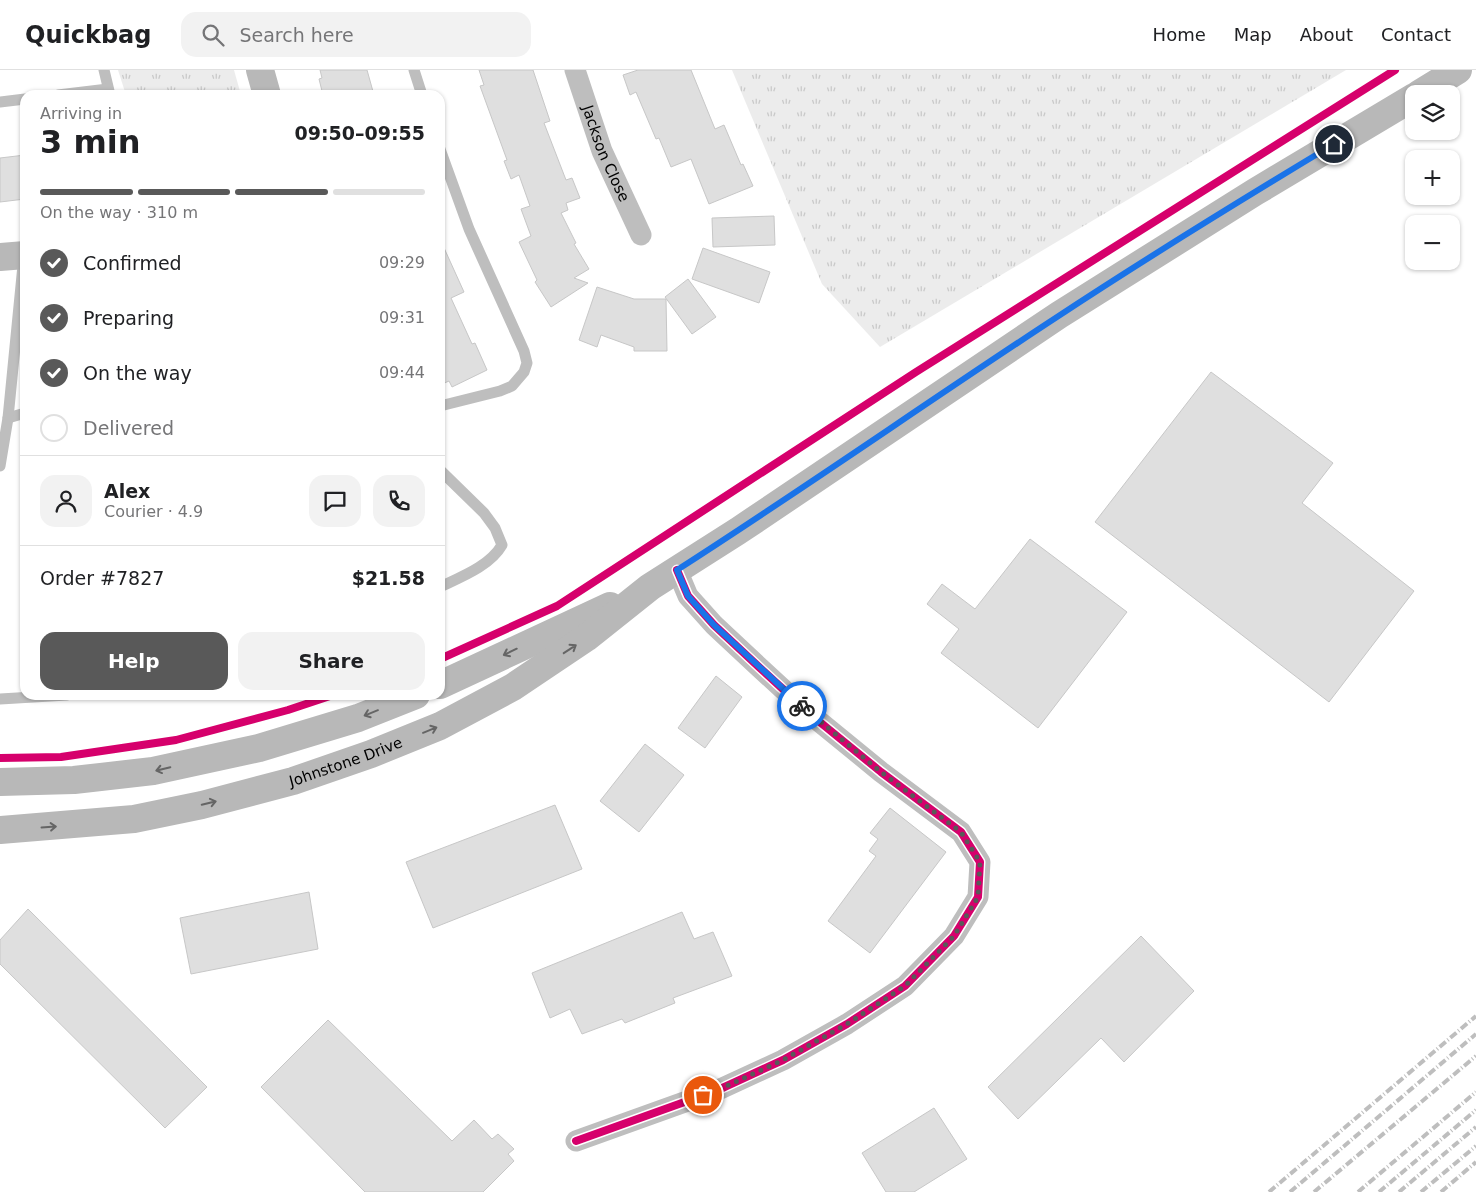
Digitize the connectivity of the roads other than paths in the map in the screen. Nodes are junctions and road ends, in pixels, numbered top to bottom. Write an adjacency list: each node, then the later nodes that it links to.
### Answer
1 (104, 70): 7 (lane)
2 (260, 70): 8 (main road)
3 (414, 70): 9 (lane)
4 (575, 70): 14 (street, Jackson Close)
5 (1458, 70): 6 (main road)
6 (1434, 85)
7 (109, 90)
8 (266, 90)
9 (420, 90)
10 (20, 100): 11 (lane)
11 (0, 102)
12 (1405, 102): 21 (main road, Johnstone Drive)
13 (445, 163): 16 (lane)
14 (642, 235)
15 (16, 256): 18 (lane)
16 (445, 405)
17 (20, 414): 18 (lane)
18 (8, 418): 19 (lane)
19 (0, 466)
20 (445, 475): 22 (lane)
21 (677, 570): 23 (main road, Johnstone Drive); 30 (street)
22 (445, 584)
23 (650, 587): 24 (main road, Johnstone Drive, one-way to 24); 29 (main road, Johnstone Drive, one-way to 23)
24 (445, 683)
25 (20, 698): 26 (lane)
26 (0, 699)
27 (403, 700): 28 (main road, one-way to 28)
28 (0, 782)
29 (0, 830)
30 (576, 1141)

